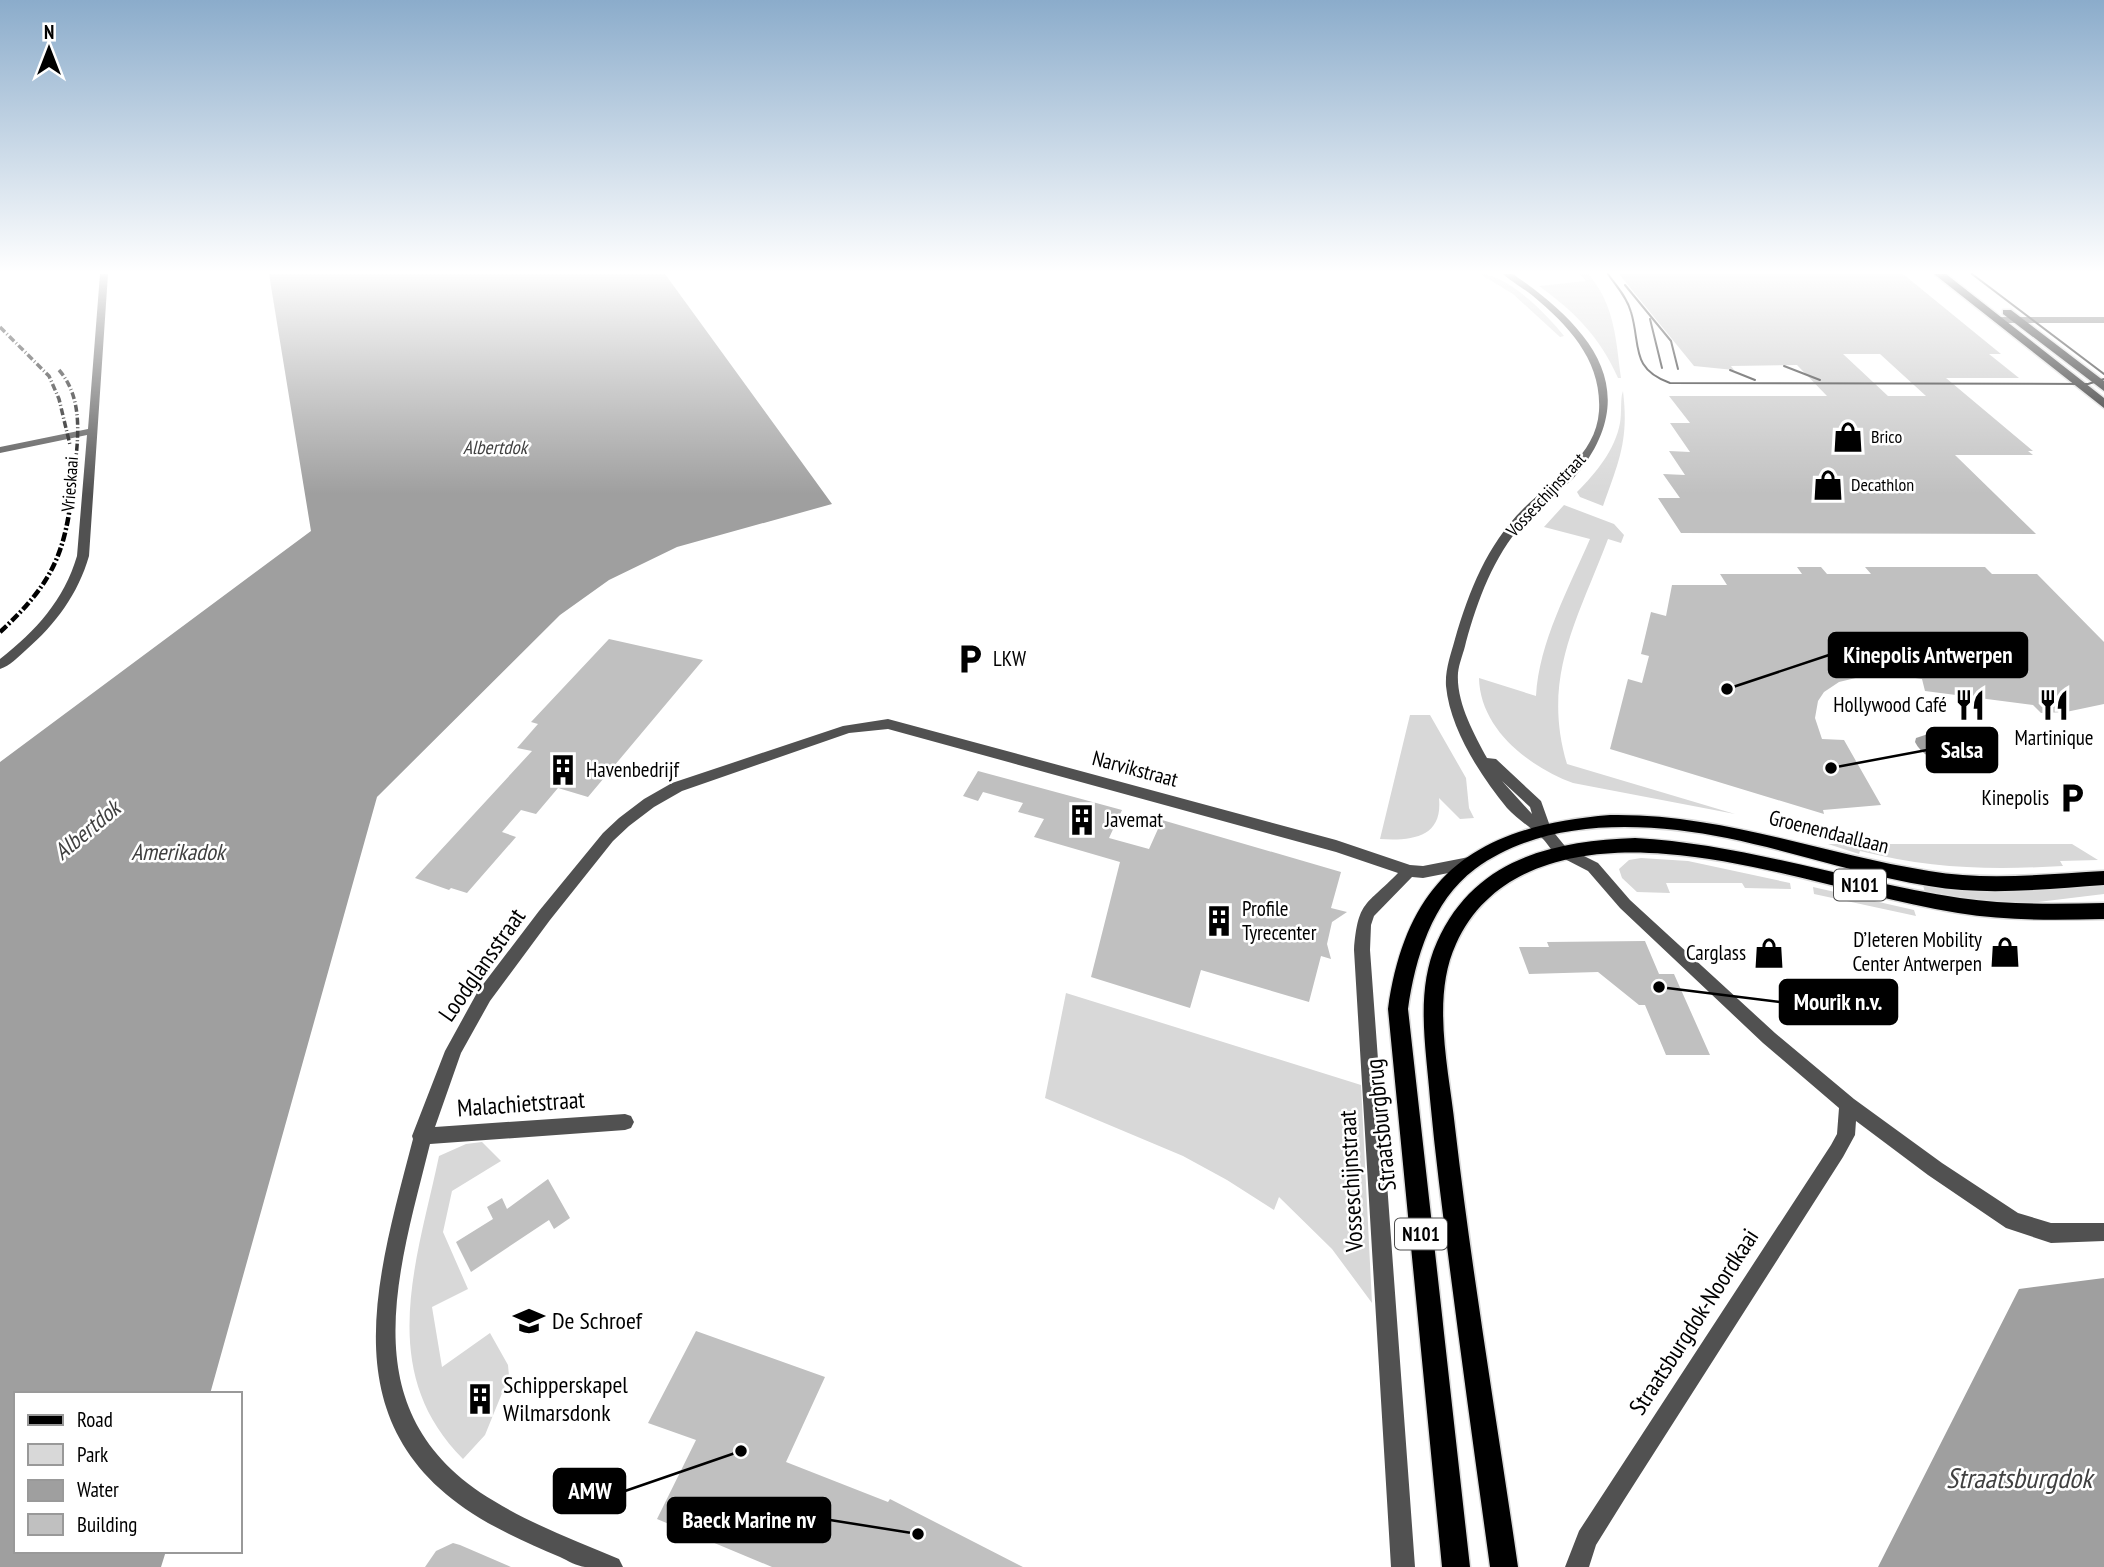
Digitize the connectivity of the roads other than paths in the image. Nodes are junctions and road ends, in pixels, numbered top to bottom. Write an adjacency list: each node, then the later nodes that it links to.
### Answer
1 (98, 347): 7 (street, Vrieskaai)
2 (1586, 347): 11 (street, Vosseschijnstraat)
3 (2032, 347): 6 (main road)
4 (2052, 347): 5 (main road)
5 (2104, 387)
6 (2104, 404)
7 (91, 431): 8 (street); 9 (street, Vrieskaai)
8 (0, 450)
9 (0, 664)
10 (848, 729): 14 (street, Narvikstraat); 19 (street, Loodglansstraat)
11 (1545, 831): 12 (street, Vosseschijnstraat); 13 (main road, Straatsburgbrug / N101); 15 (main road, Groenendaallaan / N101)
12 (1562, 851): 16 (main road, Groenendaallaan / N101); 17 (street, Vosseschijnstraat); 24 (main road, N101)
13 (1469, 863): 14 (street); 23 (main road, Straatsburgbrug / N101)
14 (1408, 871): 22 (street, Vosseschijnstraat)
15 (2104, 878)
16 (2104, 911)
17 (1848, 1105): 20 (street, Vosseschijnstraat); 25 (street, Straatsburgdok-Noordkaai)
18 (625, 1122): 19 (street, Malachietstraat)
19 (421, 1136): 21 (street, Loodglansstraat)
20 (2104, 1232)
21 (611, 1567)
22 (1403, 1567)
23 (1456, 1567)
24 (1504, 1567)
25 (1577, 1567)

